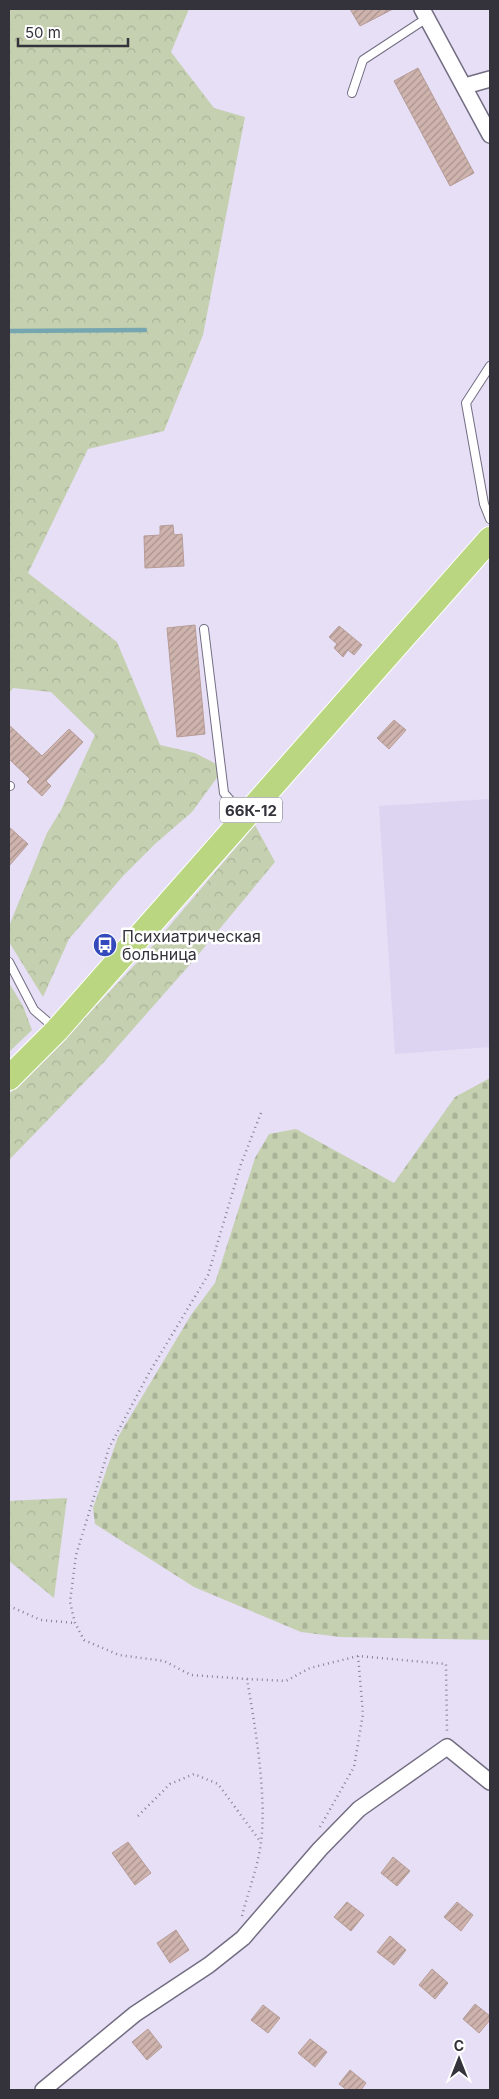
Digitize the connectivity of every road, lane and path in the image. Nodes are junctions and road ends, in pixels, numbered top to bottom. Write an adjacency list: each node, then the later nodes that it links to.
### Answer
1 (424, 13): 3 (street); 4 (lane)
2 (490, 79): 3 (street)
3 (465, 86): 5 (street)
4 (352, 93)
5 (490, 134)
6 (490, 366): 7 (lane)
7 (490, 519)
8 (490, 539): 10 (main road, 66К-12)
9 (204, 629): 10 (lane)
10 (245, 817): 12 (main road, 66К-12)
11 (9, 962): 12 (lane)
12 (57, 1030): 13 (main road, 66К-12)
13 (9, 1078)
14 (260, 1113): 16 (path)
15 (9, 1606): 16 (path)
16 (75, 1623): 18 (path)
17 (358, 1656): 18 (path); 19 (path); 23 (path)
18 (247, 1679): 22 (path)
19 (447, 1747): 20 (street); 23 (street)
20 (490, 1782)
21 (138, 1816): 22 (path)
22 (261, 1842): 24 (path)
23 (320, 1849): 24 (street)
24 (243, 1938): 25 (street)
25 (43, 2090)

